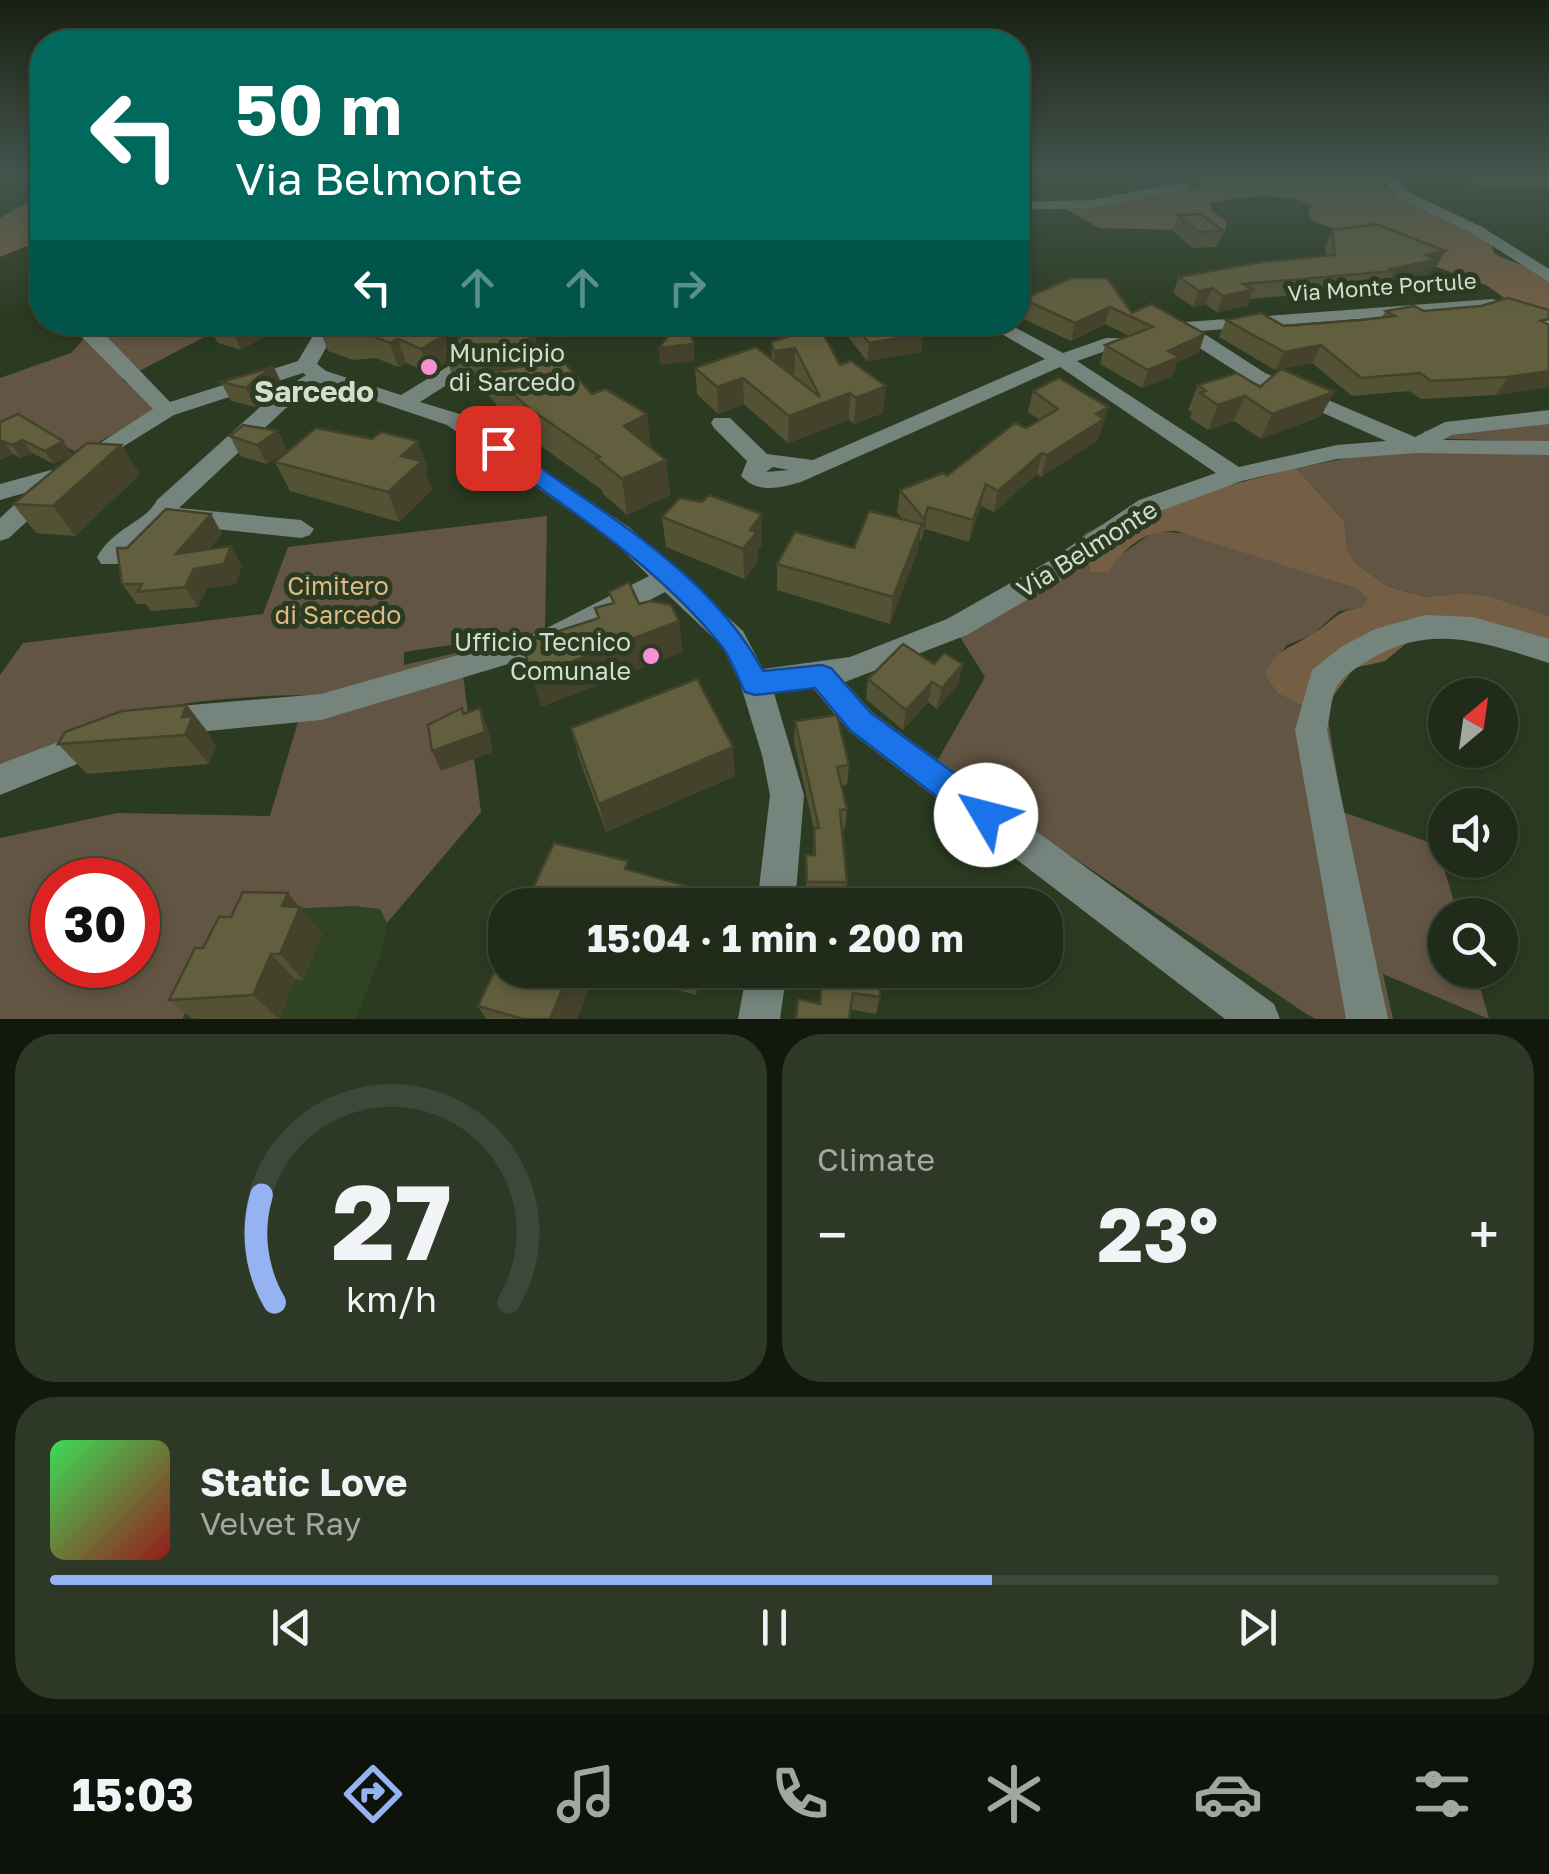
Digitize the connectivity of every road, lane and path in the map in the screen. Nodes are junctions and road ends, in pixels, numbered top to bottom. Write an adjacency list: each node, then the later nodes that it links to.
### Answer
1 (1461, 223): 2 (street)
2 (1549, 278)
3 (1549, 320): 15 (street, Via Monte Portule)
4 (87, 335): 12 (street)
5 (331, 335): 10 (street)
6 (1015, 335): 9 (street)
7 (1113, 342): 9 (street)
8 (493, 346): 11 (street)
9 (1062, 360): 14 (street); 18 (street)
10 (312, 370): 11 (street); 12 (street); 20 (street)
11 (406, 402): 24 (street)
12 (166, 410): 17 (street)
13 (1549, 417): 15 (street)
14 (722, 423)
15 (1416, 446): 16 (street, Via Belmonte); 18 (street, Via Belmonte)
16 (1549, 448)
17 (65, 474): 19 (street); 22 (street)
18 (1234, 474): 26 (street, Via Belmonte)
19 (0, 492)
20 (164, 514): 21 (street); 23 (street)
21 (301, 529)
22 (0, 532)
23 (110, 557)
24 (670, 576): 27 (street); 28 (street)
25 (1549, 651): 33 (street)
26 (822, 676): 27 (street, Via Belmonte); 32 (street)
27 (755, 684): 29 (street)
28 (0, 780)
29 (778, 888)
30 (764, 988): 31 (street)
31 (758, 1019)
32 (1260, 1019)
33 (1367, 1019)

